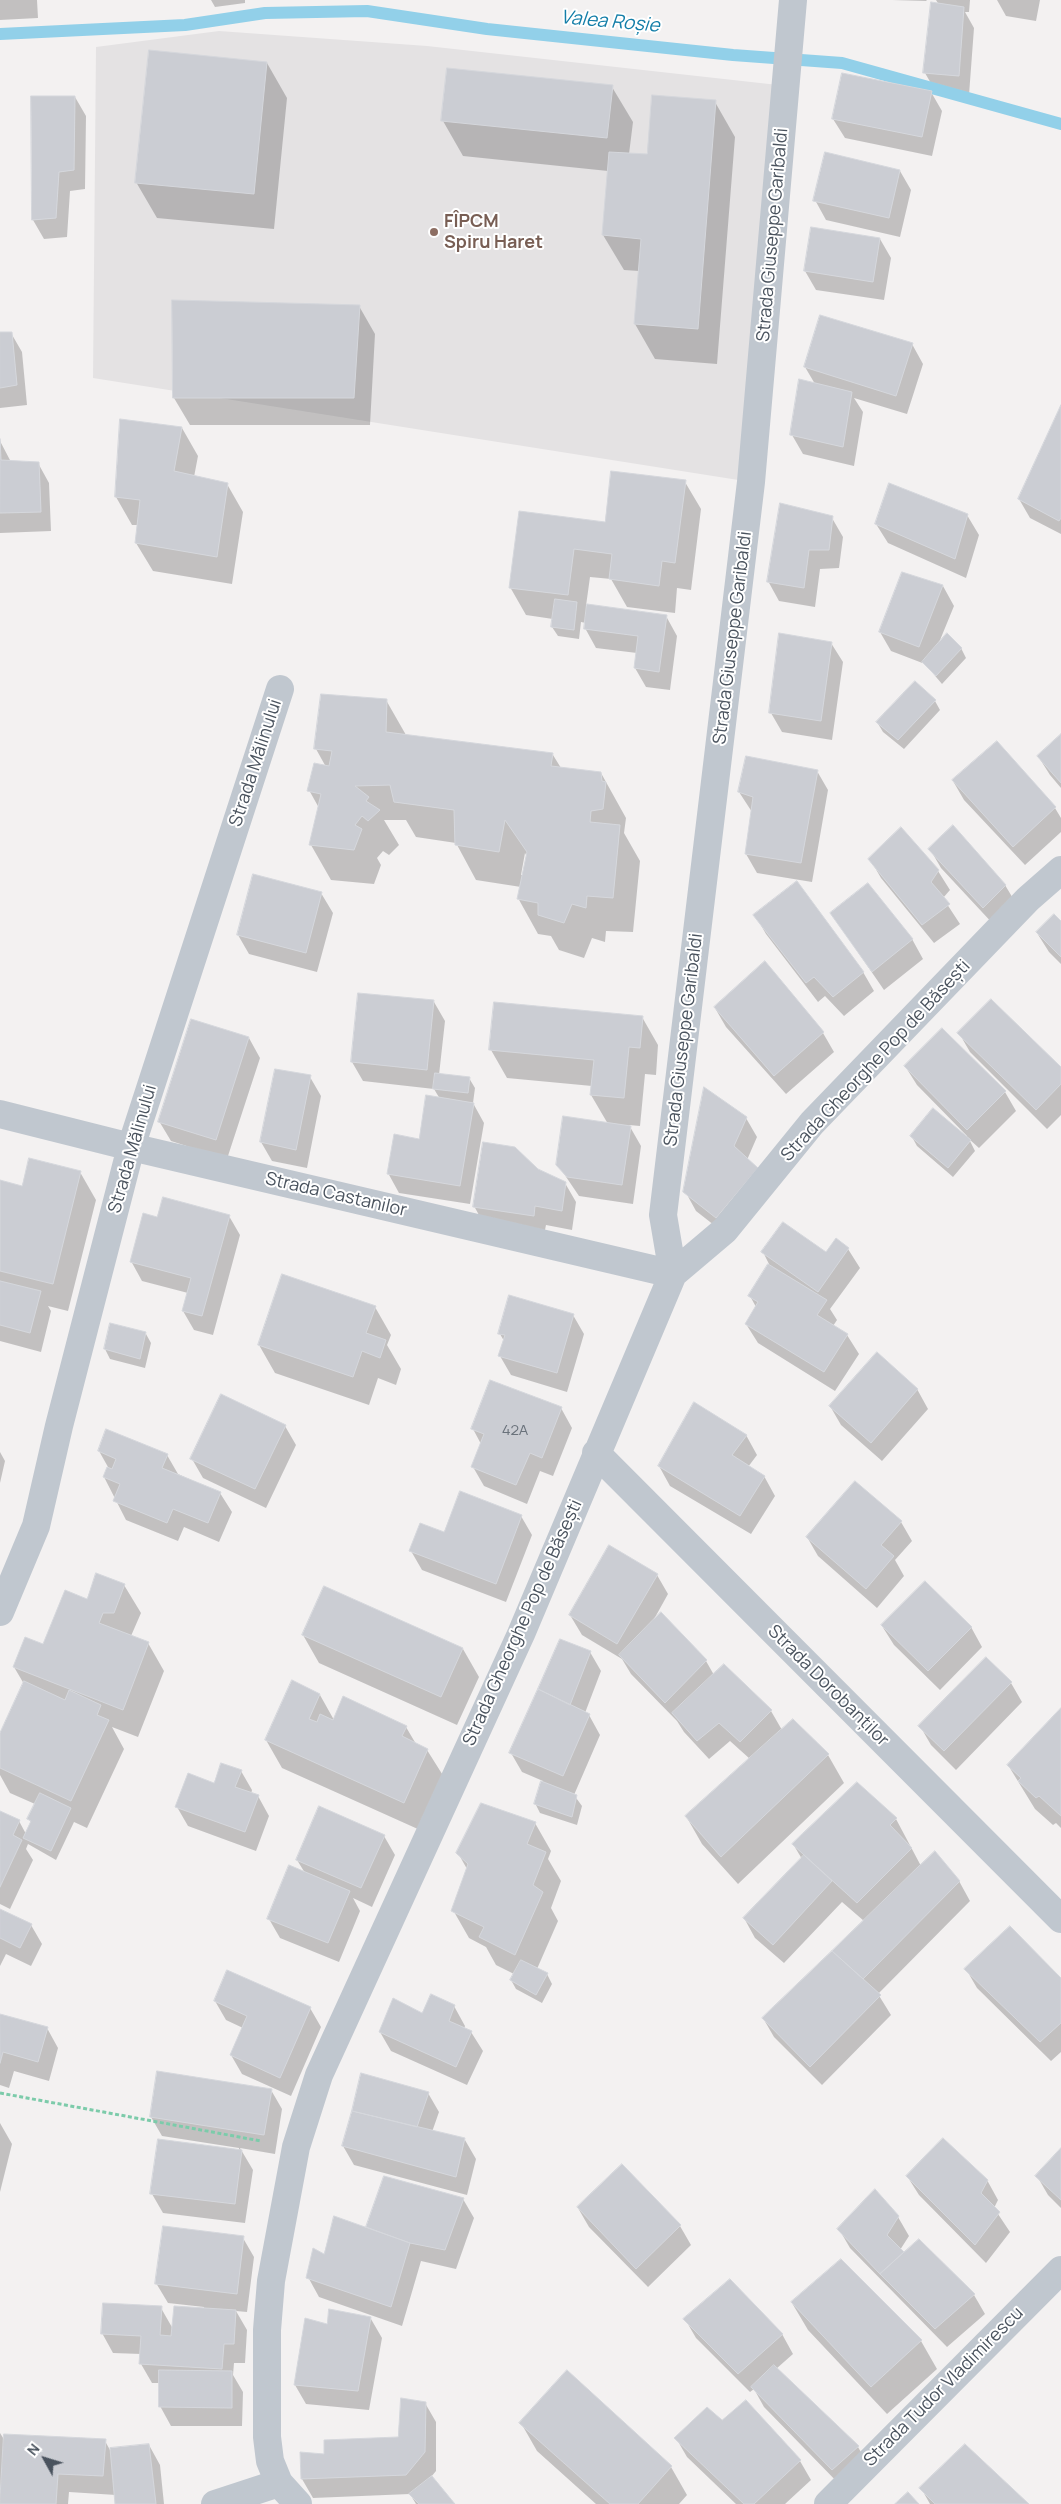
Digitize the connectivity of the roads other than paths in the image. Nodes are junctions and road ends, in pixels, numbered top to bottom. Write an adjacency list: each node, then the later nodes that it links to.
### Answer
1 (793, 0): 6 (street, Strada Giuseppe Garibaldi)
2 (280, 689): 5 (street, Strada Mălinului)
3 (1061, 870): 6 (street, Strada Gheorghe Pop de Băsești)
4 (0, 1114): 5 (street, Strada Castanilor)
5 (131, 1147): 6 (street, Strada Castanilor); 8 (street, Strada Mălinului)
6 (673, 1274): 7 (street, Strada Gheorghe Pop de Băsești)
7 (596, 1453): 9 (street, Strada Dorobanților); 11 (street, Strada Gheorghe Pop de Băsești)
8 (0, 1612)
9 (1061, 1919)
10 (1061, 2270): 14 (street, Strada Tudor Vladimirescu)
11 (279, 2483): 12 (street); 13 (street, Strada Gheorghe Pop de Băsești)
12 (215, 2504)
13 (298, 2504)
14 (828, 2504)

